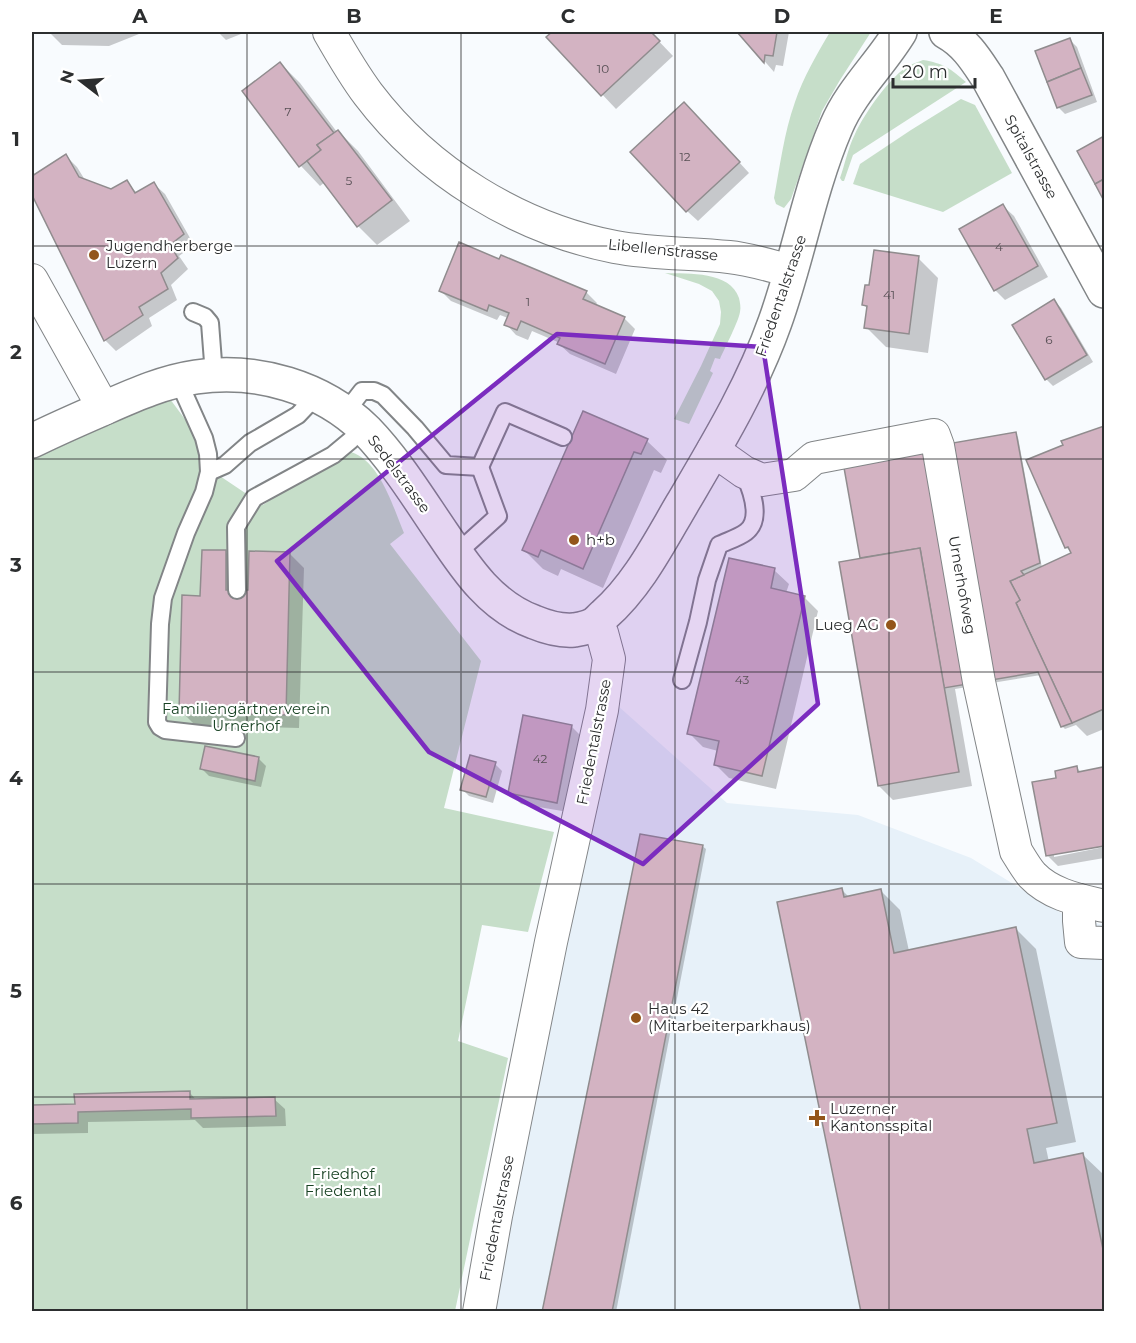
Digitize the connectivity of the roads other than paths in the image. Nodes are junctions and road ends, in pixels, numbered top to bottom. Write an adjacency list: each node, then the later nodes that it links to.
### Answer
1 (329, 32): 4 (street, Libellenstrasse)
2 (900, 32): 4 (main road, Friedentalstrasse)
3 (946, 32): 6 (main road, Spitalstrasse)
4 (791, 271): 15 (main road, Friedentalstrasse)
5 (32, 280): 11 (street)
6 (1104, 291)
7 (193, 312): 8 (lane)
8 (214, 375): 9 (main road, Sedelstrasse); 10 (main road, Sedelstrasse)
9 (178, 380): 11 (main road, Sedelstrasse); 17 (lane)
10 (316, 396): 12 (main road, Sedelstrasse); 17 (lane)
11 (104, 409): 14 (main road, Sedelstrasse)
12 (354, 420): 16 (lane); 19 (main road, Sedelstrasse); 20 (lane)
13 (563, 436): 16 (lane)
14 (32, 441)
15 (714, 450): 18 (street); 21 (main road, Friedentalstrasse)
16 (480, 467): 19 (lane)
17 (209, 472): 23 (lane)
18 (744, 472): 22 (lane); 24 (street, Urnerhofweg)
19 (456, 554): 21 (main road, Sedelstrasse)
20 (237, 590)
21 (594, 624): 26 (street, Friedentalstrasse)
22 (682, 680)
23 (236, 738)
24 (1092, 903): 25 (street, Urnerhofweg)
25 (1104, 943)
26 (479, 1311)

